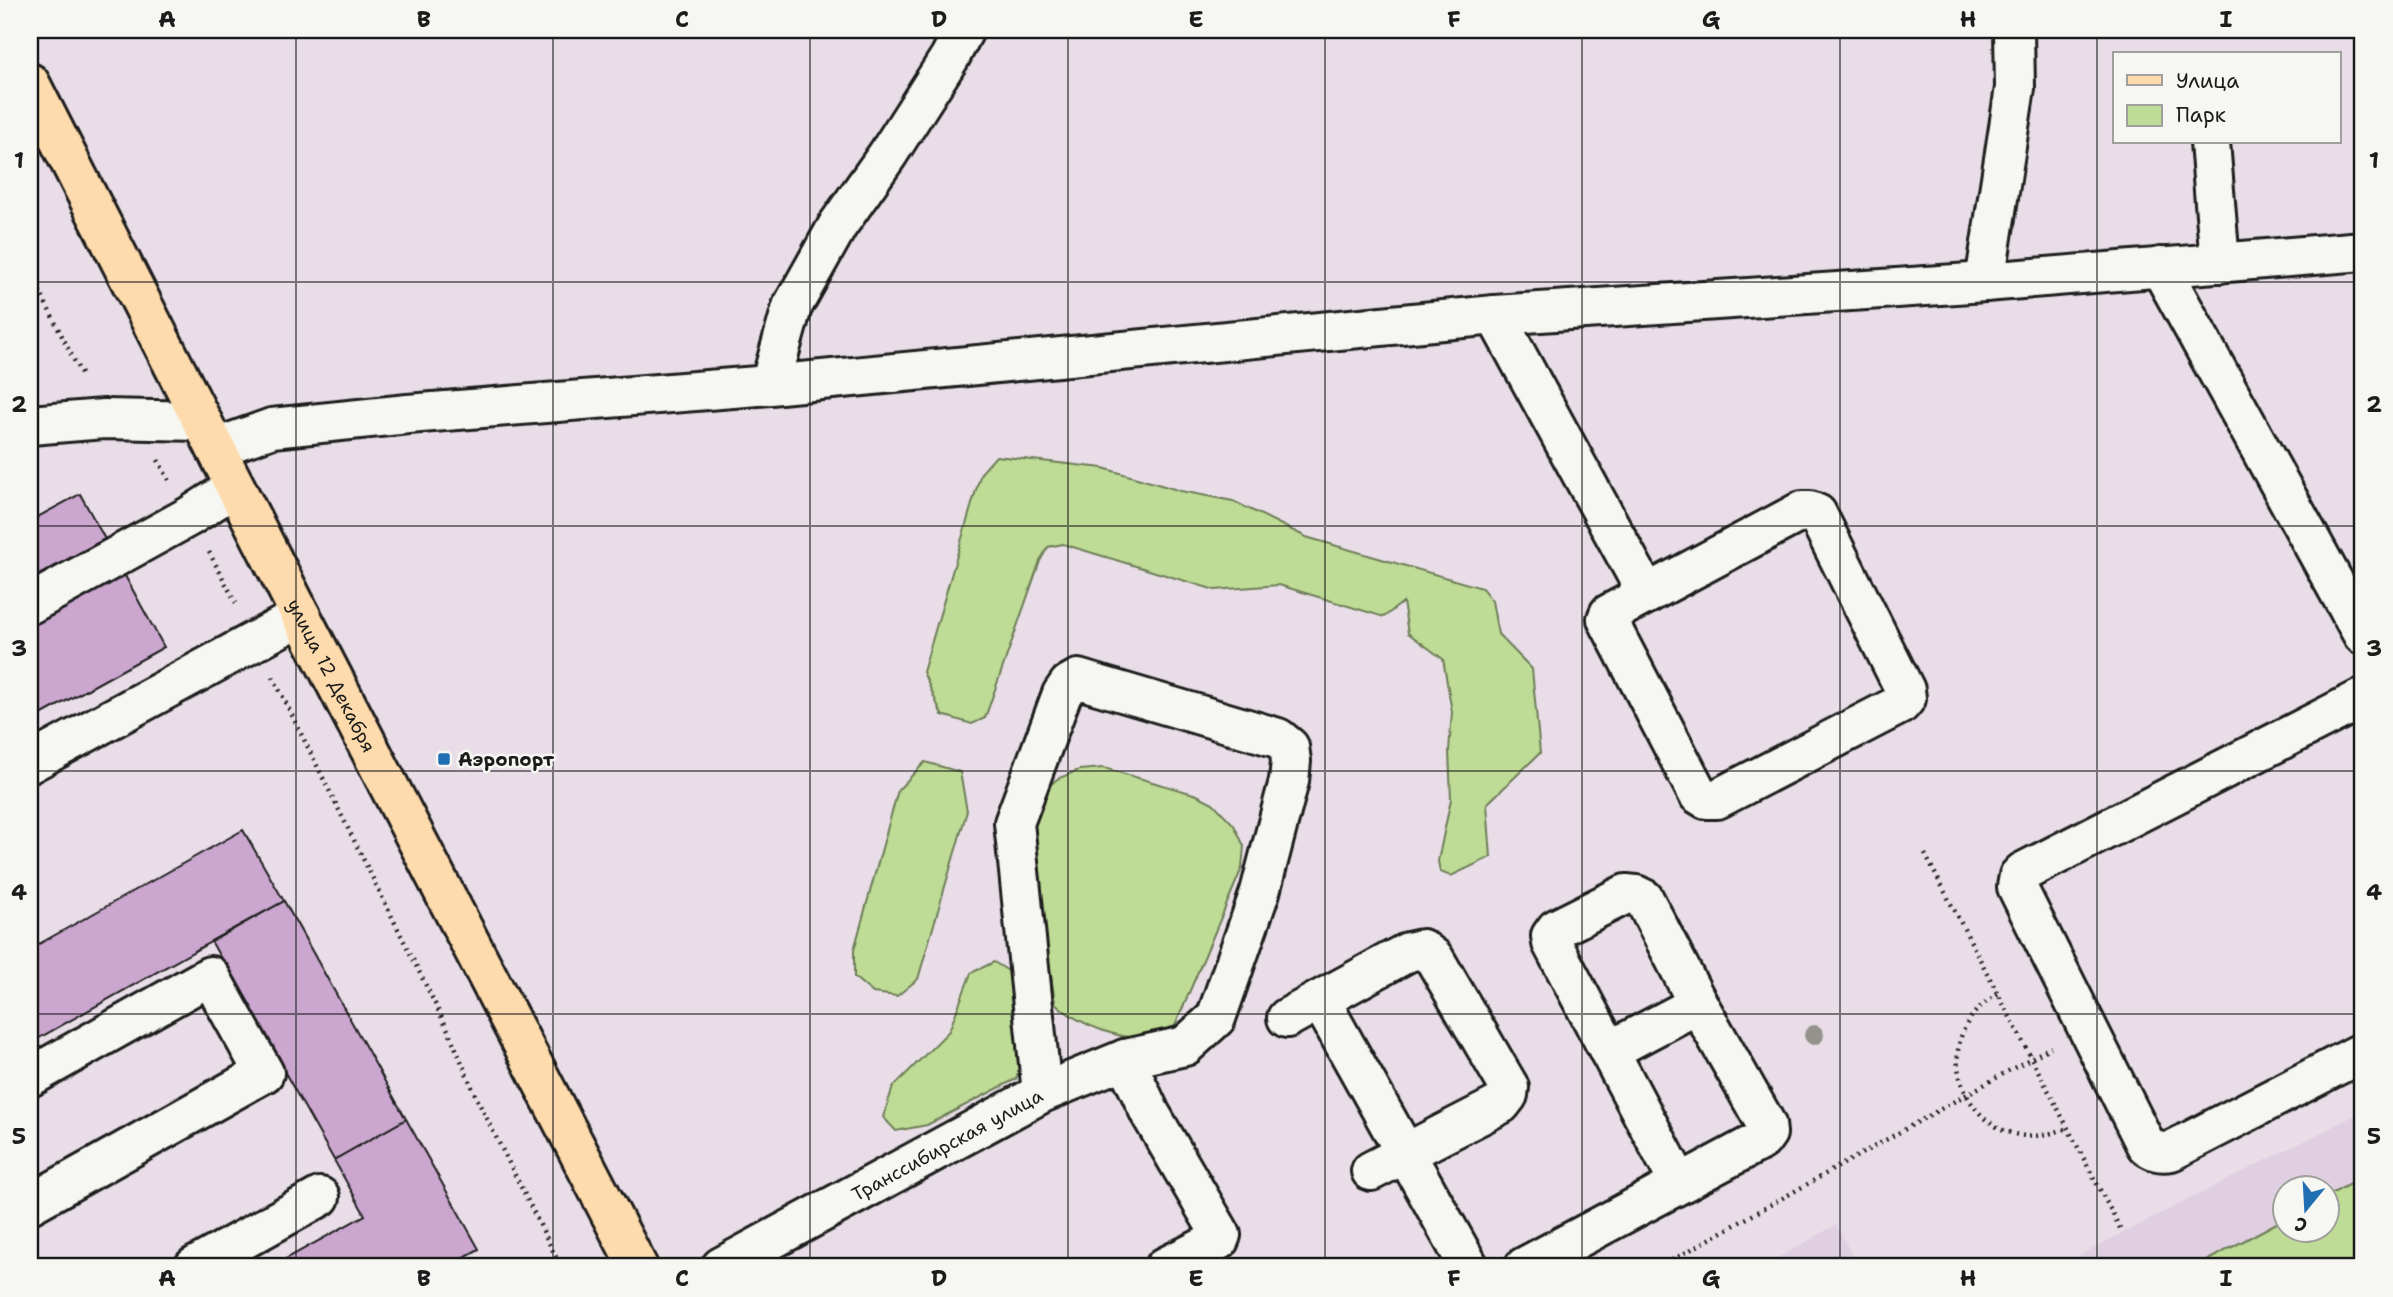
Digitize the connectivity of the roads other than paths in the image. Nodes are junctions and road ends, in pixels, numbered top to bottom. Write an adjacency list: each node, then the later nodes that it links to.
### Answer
1 (964, 30): 10 (street)
2 (2014, 30): 8 (street)
3 (30, 83): 12 (main road, улица 12 Декабря)
4 (2210, 144): 6 (street)
5 (2363, 251): 6 (street)
6 (2220, 262): 7 (street)
7 (2160, 267): 8 (street); 17 (street)
8 (1985, 282): 9 (street)
9 (1496, 315): 10 (street); 14 (street)
10 (770, 385): 12 (street)
11 (30, 425): 12 (street)
12 (208, 434): 13 (main road, улица 12 Декабря)
13 (235, 487): 15 (street); 16 (main road, улица 12 Декабря)
14 (1647, 594): 14 (street)
15 (30, 604)
16 (301, 616): 19 (street); 34 (main road, улица 12 Декабря)
17 (2363, 635)
18 (2363, 698): 24 (street)
19 (30, 763)
20 (1320, 1000): 22 (street); 28 (street); 28 (street)
21 (1698, 1004): 23 (street); 23 (street); 30 (street)
22 (1287, 1018)
23 (1609, 1051): 30 (street)
24 (2363, 1052)
25 (1125, 1059): 27 (street, Транссибирская улица); 27 (street, Транссибирская улица); 36 (street)
26 (30, 1077): 32 (street)
27 (1042, 1093): 35 (street, Транссибирская улица)
28 (1407, 1153): 29 (street); 37 (street)
29 (1371, 1171)
30 (1679, 1183): 38 (street)
31 (320, 1197): 33 (street)
32 (30, 1204)
33 (194, 1267)
34 (638, 1267)
35 (721, 1267)
36 (1165, 1267)
37 (1469, 1267)
38 (1524, 1267)

